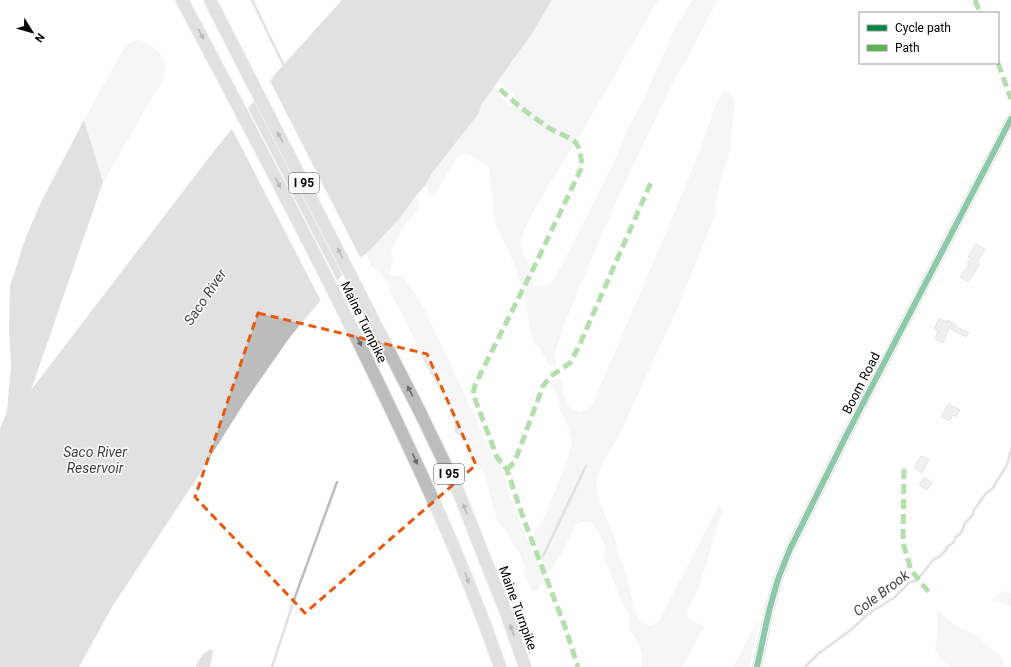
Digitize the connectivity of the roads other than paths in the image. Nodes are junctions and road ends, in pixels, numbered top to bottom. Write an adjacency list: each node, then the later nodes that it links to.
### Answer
1 (182, 0): 4 (highway, Maine Turnpike / I 95, one-way to 4)
2 (210, 0): 5 (highway, Maine Turnpike / I 95, one-way to 2)
3 (1011, 120): 6 (street, Boom Road)
4 (500, 667)
5 (525, 667)
6 (757, 667)

